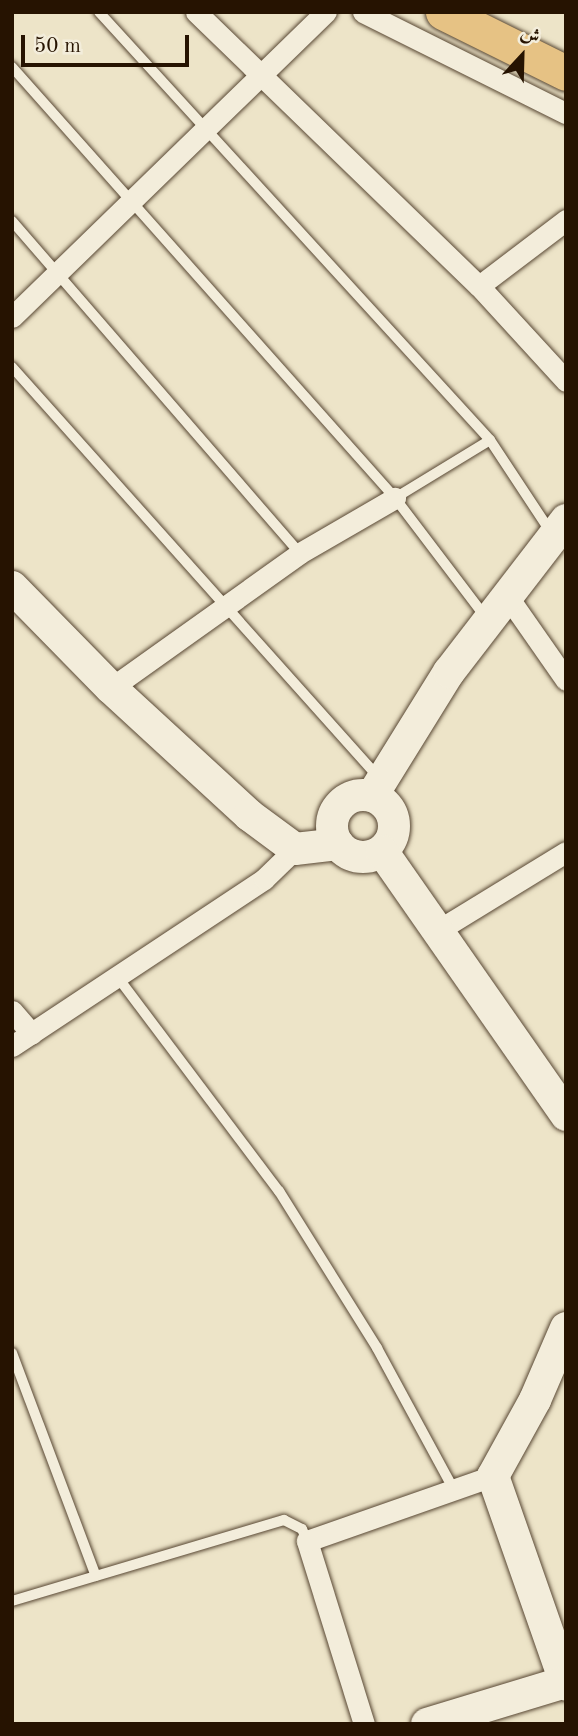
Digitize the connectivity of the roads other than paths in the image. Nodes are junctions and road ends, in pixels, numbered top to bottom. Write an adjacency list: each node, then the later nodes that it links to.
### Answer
1 (99, 12): 10 (lane)
2 (196, 12): 7 (street)
3 (326, 12): 7 (street)
4 (363, 12): 8 (street)
5 (443, 12): 8 (main road)
6 (12, 66): 11 (lane)
7 (258, 75): 10 (street); 15 (street)
8 (541, 77): 9 (street)
9 (566, 113)
10 (203, 131): 11 (street); 19 (lane)
11 (135, 201): 14 (street); 20 (lane)
12 (566, 220): 15 (street)
13 (12, 221): 14 (lane)
14 (58, 271): 16 (street); 22 (lane)
15 (478, 286): 18 (street)
16 (12, 317)
17 (12, 367): 25 (lane)
18 (566, 382)
19 (490, 440): 20 (lane); 21 (lane)
20 (395, 498): 22 (street); 26 (lane)
21 (559, 528): 24 (street)
22 (300, 553): 25 (street)
23 (12, 587): 28 (street)
24 (509, 597): 26 (street); 27 (street)
25 (224, 607): 28 (street); 29 (lane)
26 (489, 622): 29 (street)
27 (566, 680)
28 (111, 688): 31 (street)
29 (377, 789): 30 (street); 32 (street)
30 (338, 844): 31 (street); 32 (street)
31 (295, 849): 35 (street)
32 (382, 851): 34 (street)
33 (566, 852): 34 (street)
34 (437, 930): 39 (street)
35 (119, 979): 37 (street); 43 (lane)
36 (12, 1011): 37 (street)
37 (32, 1034): 38 (street)
38 (12, 1046)
39 (561, 1097)
40 (566, 1328): 42 (street)
41 (12, 1353): 45 (lane)
42 (493, 1476): 43 (street); 47 (street)
43 (454, 1490): 44 (street)
44 (307, 1541): 45 (lane); 48 (street)
45 (96, 1576): 46 (lane)
46 (12, 1601)
47 (564, 1684): 49 (street)
48 (364, 1724)
49 (427, 1724)

